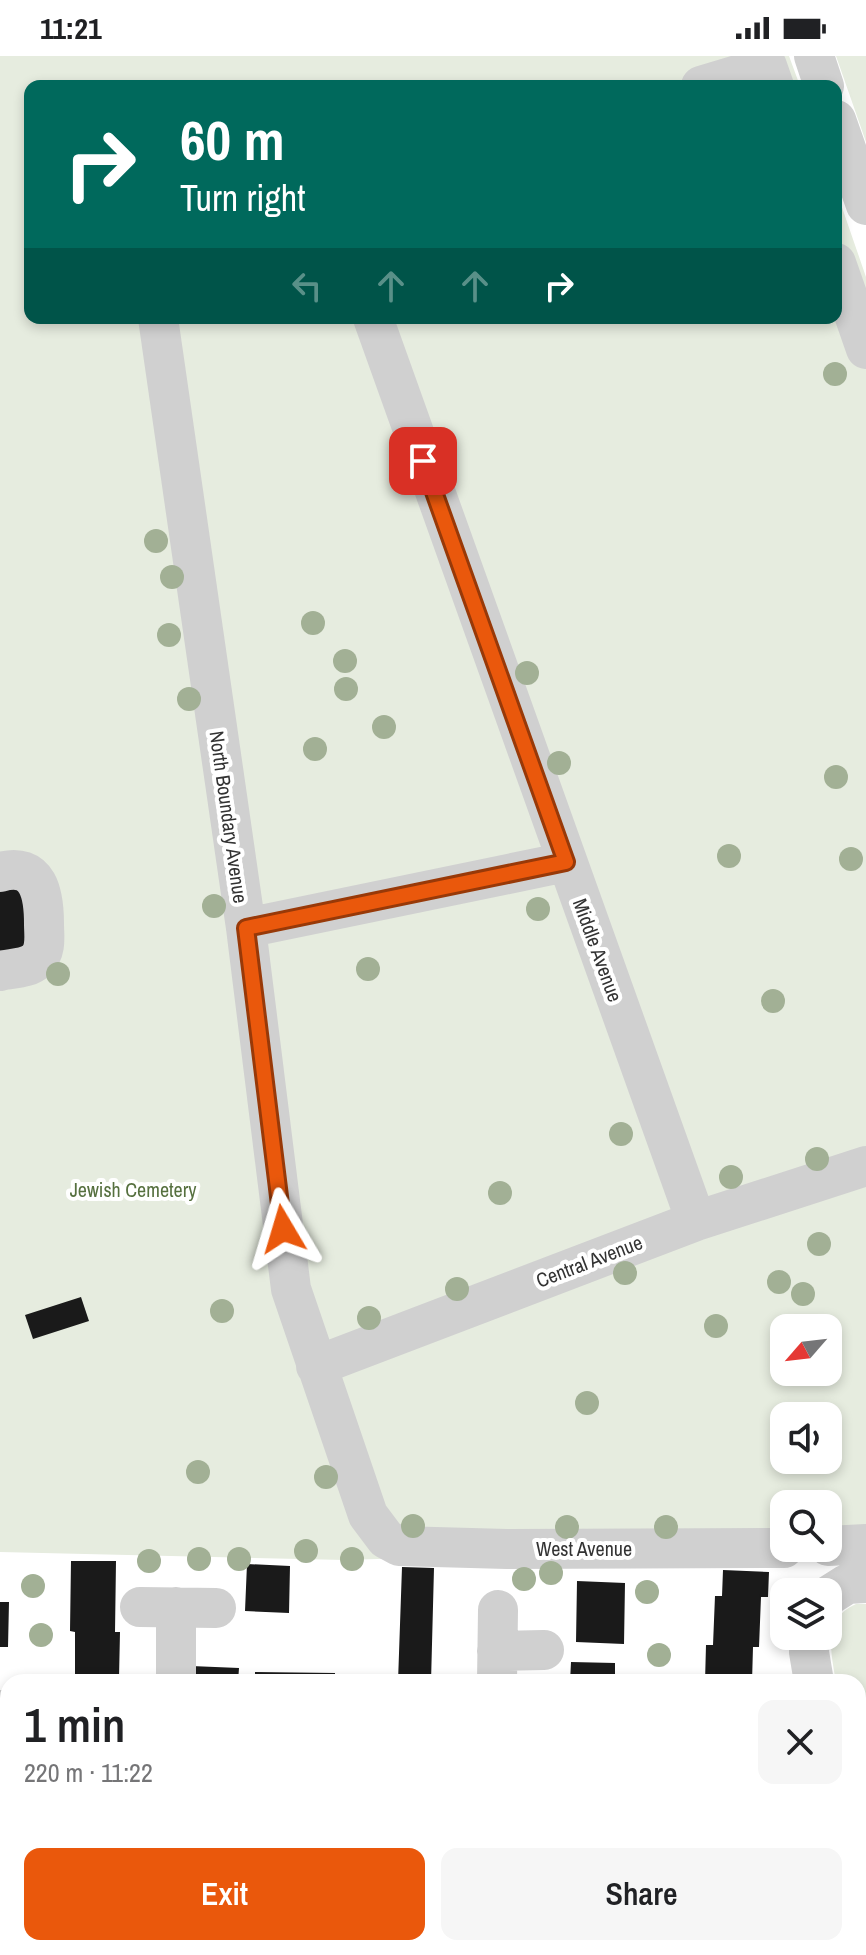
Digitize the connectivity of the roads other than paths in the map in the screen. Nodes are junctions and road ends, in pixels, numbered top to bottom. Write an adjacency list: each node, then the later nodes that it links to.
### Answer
1 (814, 56): 4 (street)
2 (771, 76): 3 (street)
3 (743, 80)
4 (822, 80)
5 (842, 137): 6 (street)
6 (866, 205)
7 (842, 280): 10 (street)
8 (159, 324): 13 (street, North Boundary Avenue)
9 (375, 324): 11 (street, Middle Avenue)
10 (866, 349)
11 (566, 862): 13 (street); 16 (street, Middle Avenue)
12 (0, 872): 14 (street)
13 (246, 928): 17 (street, North Boundary Avenue)
14 (0, 971)
15 (866, 1166): 16 (street, Central Avenue)
16 (696, 1221): 17 (street, Central Avenue)
17 (316, 1366): 18 (street, North Boundary Avenue)
18 (386, 1539): 21 (street, West Avenue)
19 (866, 1544): 20 (street)
20 (842, 1545)
21 (770, 1548)
22 (216, 1608): 27 (street)
23 (498, 1610): 26 (street)
24 (544, 1650): 26 (street)
25 (809, 1650): 28 (street)
26 (497, 1666)
27 (174, 1674)
28 (813, 1674)

